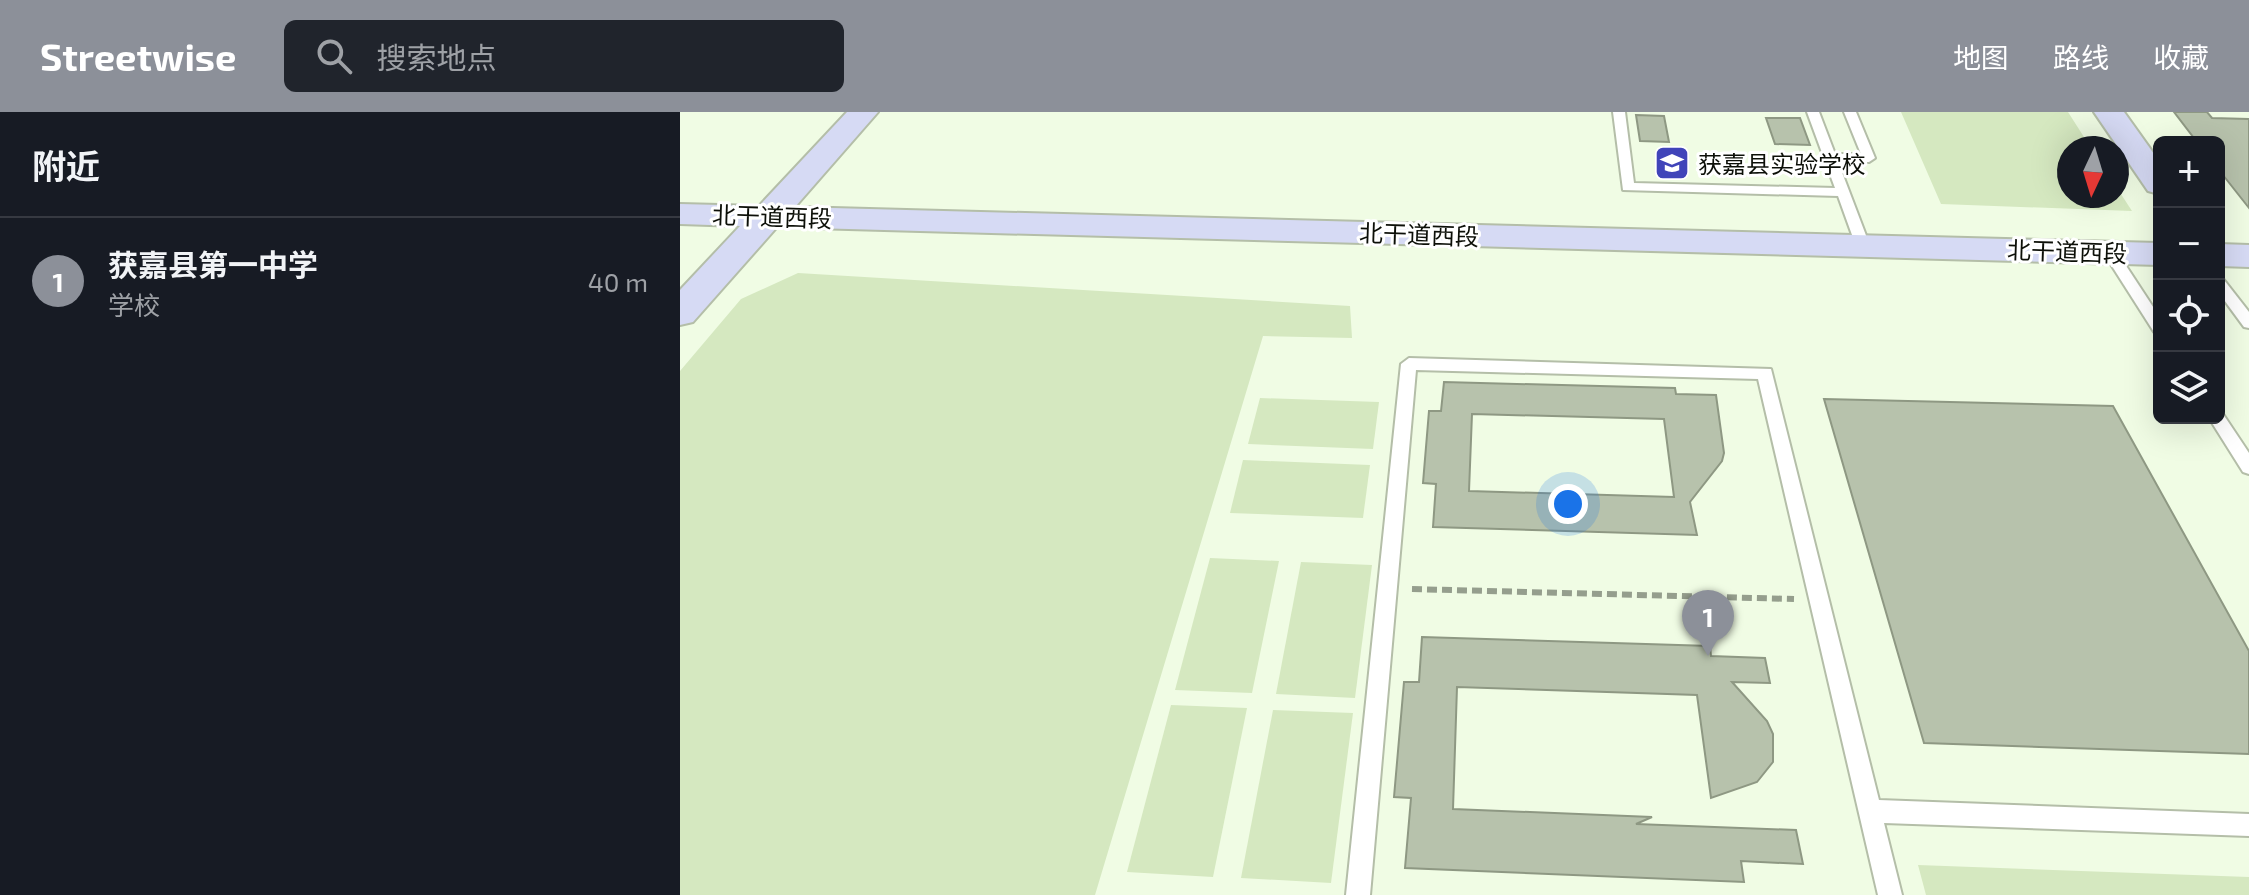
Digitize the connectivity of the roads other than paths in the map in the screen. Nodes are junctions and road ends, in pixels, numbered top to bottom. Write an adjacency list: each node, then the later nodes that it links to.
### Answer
1 (834, 112): 11 (street)
2 (863, 112): 11 (street)
3 (1619, 112): 9 (lane)
4 (1813, 112): 7 (lane)
5 (1850, 112): 7 (lane)
6 (2109, 112): 8 (street)
7 (1830, 158): 9 (lane)
8 (2153, 175)
9 (1842, 192): 12 (lane)
10 (680, 214): 11 (street, 北干道西段)
11 (752, 216): 12 (street, 北干道西段); 17 (street); 19 (street)
12 (1863, 246): 13 (street, 北干道西段)
13 (2110, 252): 14 (street, 北干道西段); 20 (lane)
14 (2153, 254)
15 (2225, 255): 16 (street)
16 (2249, 256)
17 (680, 274)
18 (2225, 291): 21 (lane)
19 (680, 313)
20 (2153, 319)
21 (2249, 323)
22 (2221, 424): 23 (lane)
23 (2249, 467)
24 (1870, 811): 25 (lane); 26 (lane); 27 (lane)
25 (2249, 825)
26 (1358, 895)
27 (1890, 895)

